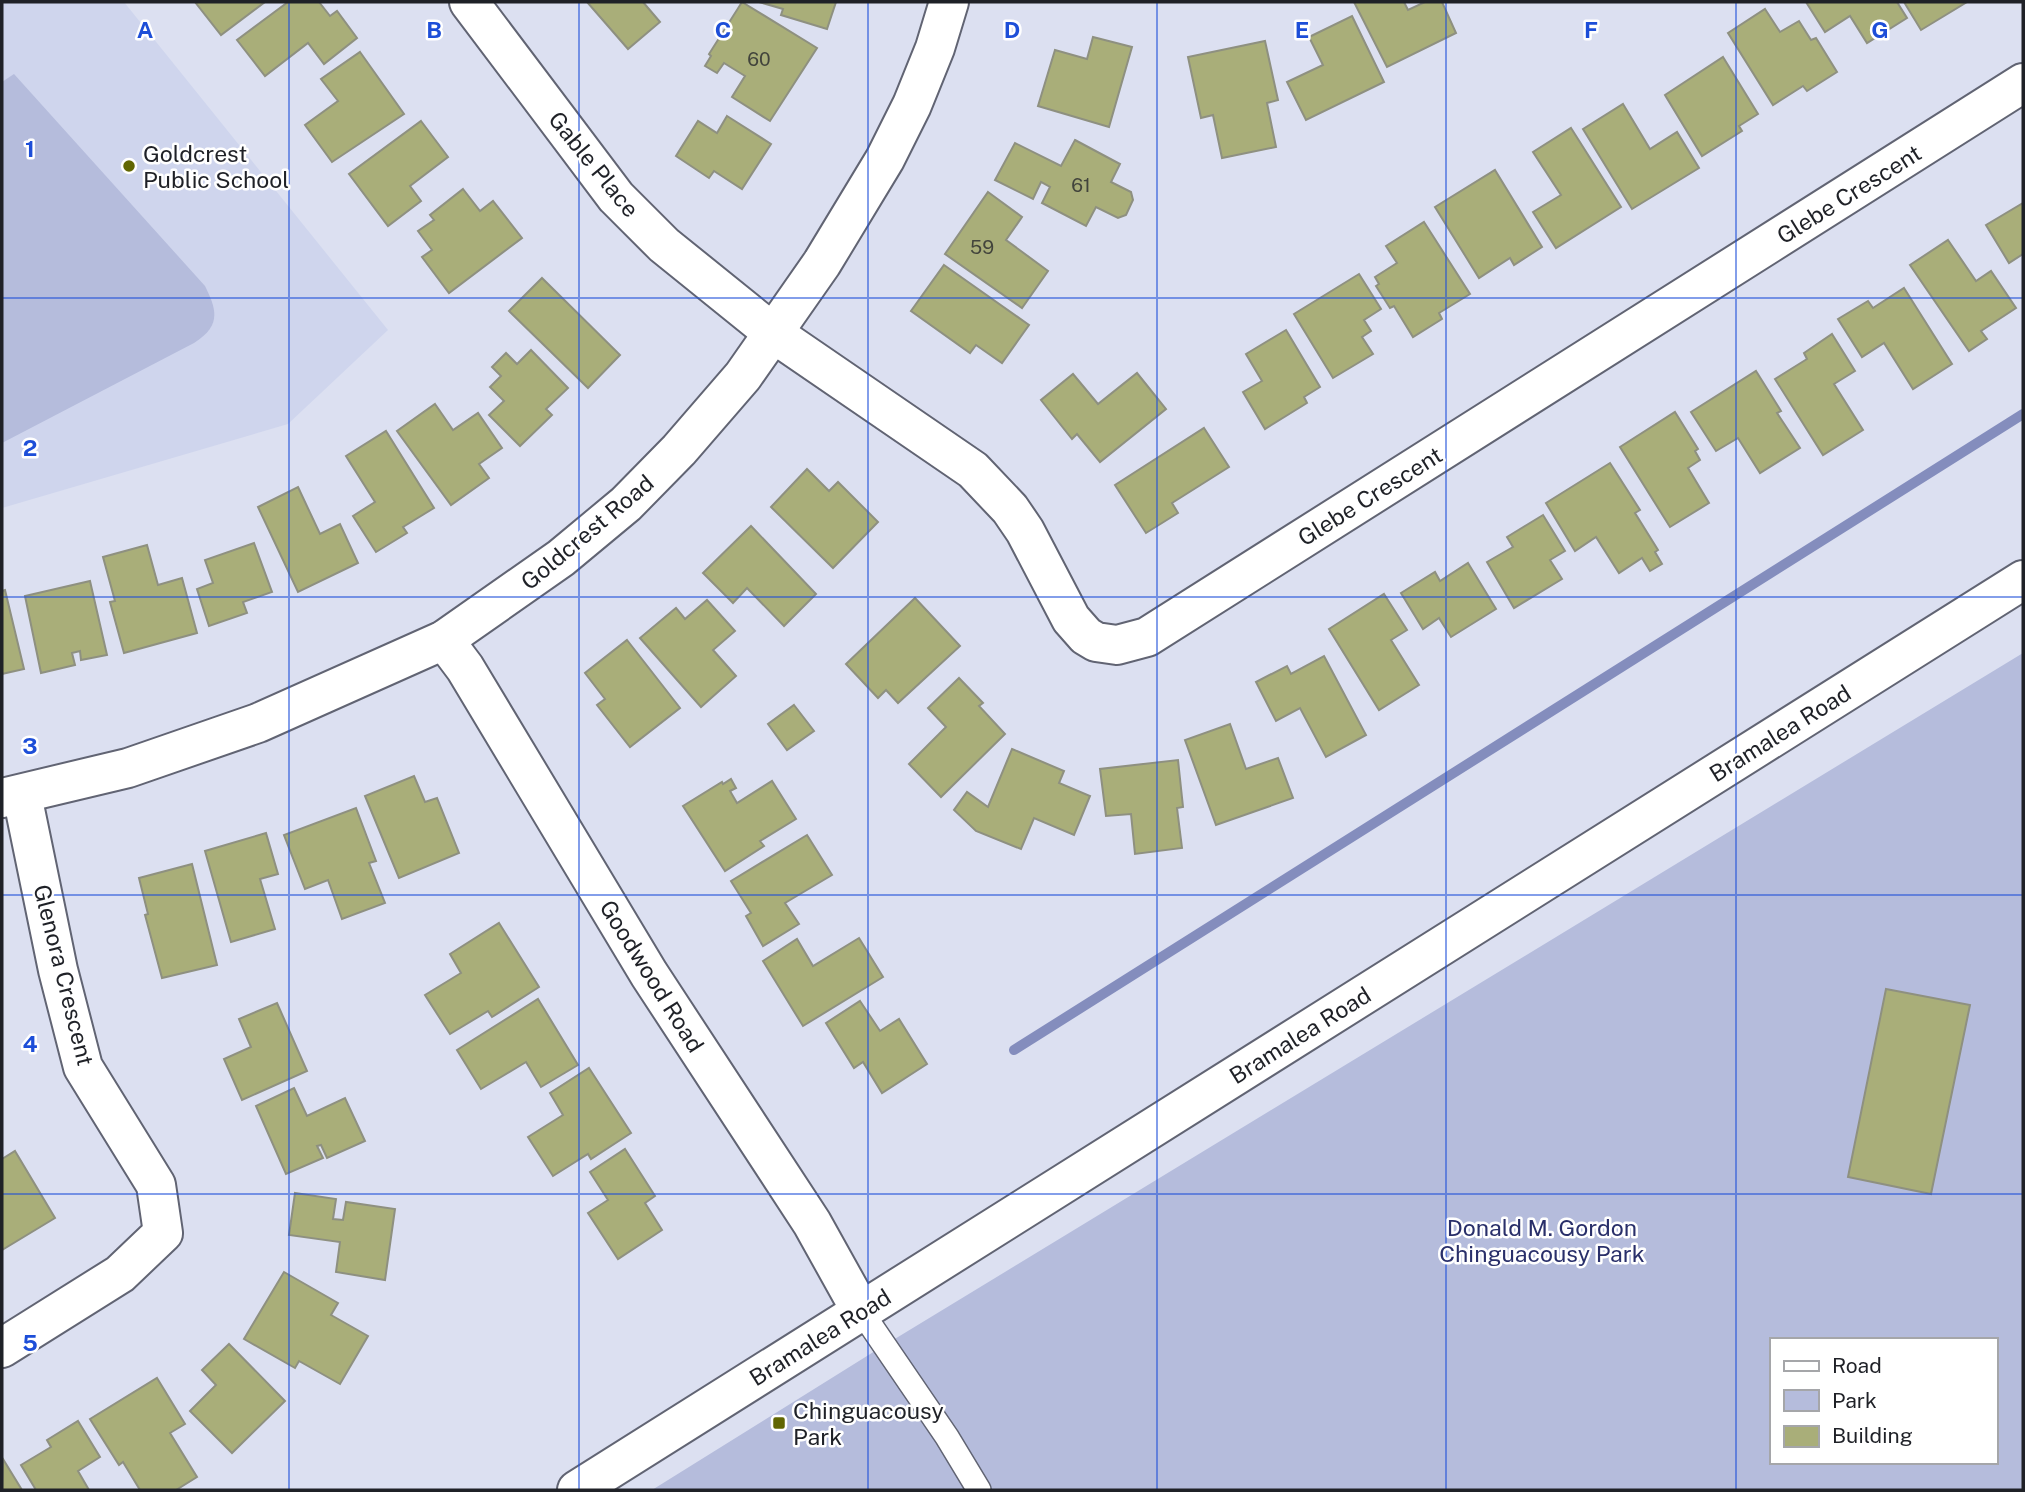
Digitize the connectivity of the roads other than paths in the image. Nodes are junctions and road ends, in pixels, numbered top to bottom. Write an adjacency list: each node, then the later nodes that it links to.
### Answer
1 (469, 2): 4 (street, Gable Place)
2 (949, 2): 4 (street, Goldcrest Road)
3 (2023, 83): 4 (street, Glebe Crescent)
4 (773, 333): 6 (street, Goldcrest Road)
5 (2023, 580): 8 (street, Bramalea Road)
6 (444, 640): 7 (street, Goldcrest Road); 8 (street, Goodwood Road)
7 (12, 797): 9 (street, Glenora Crescent)
8 (861, 1311): 10 (street, Bramalea Road); 11 (lane)
9 (2, 1348)
10 (577, 1490)
11 (979, 1490)

